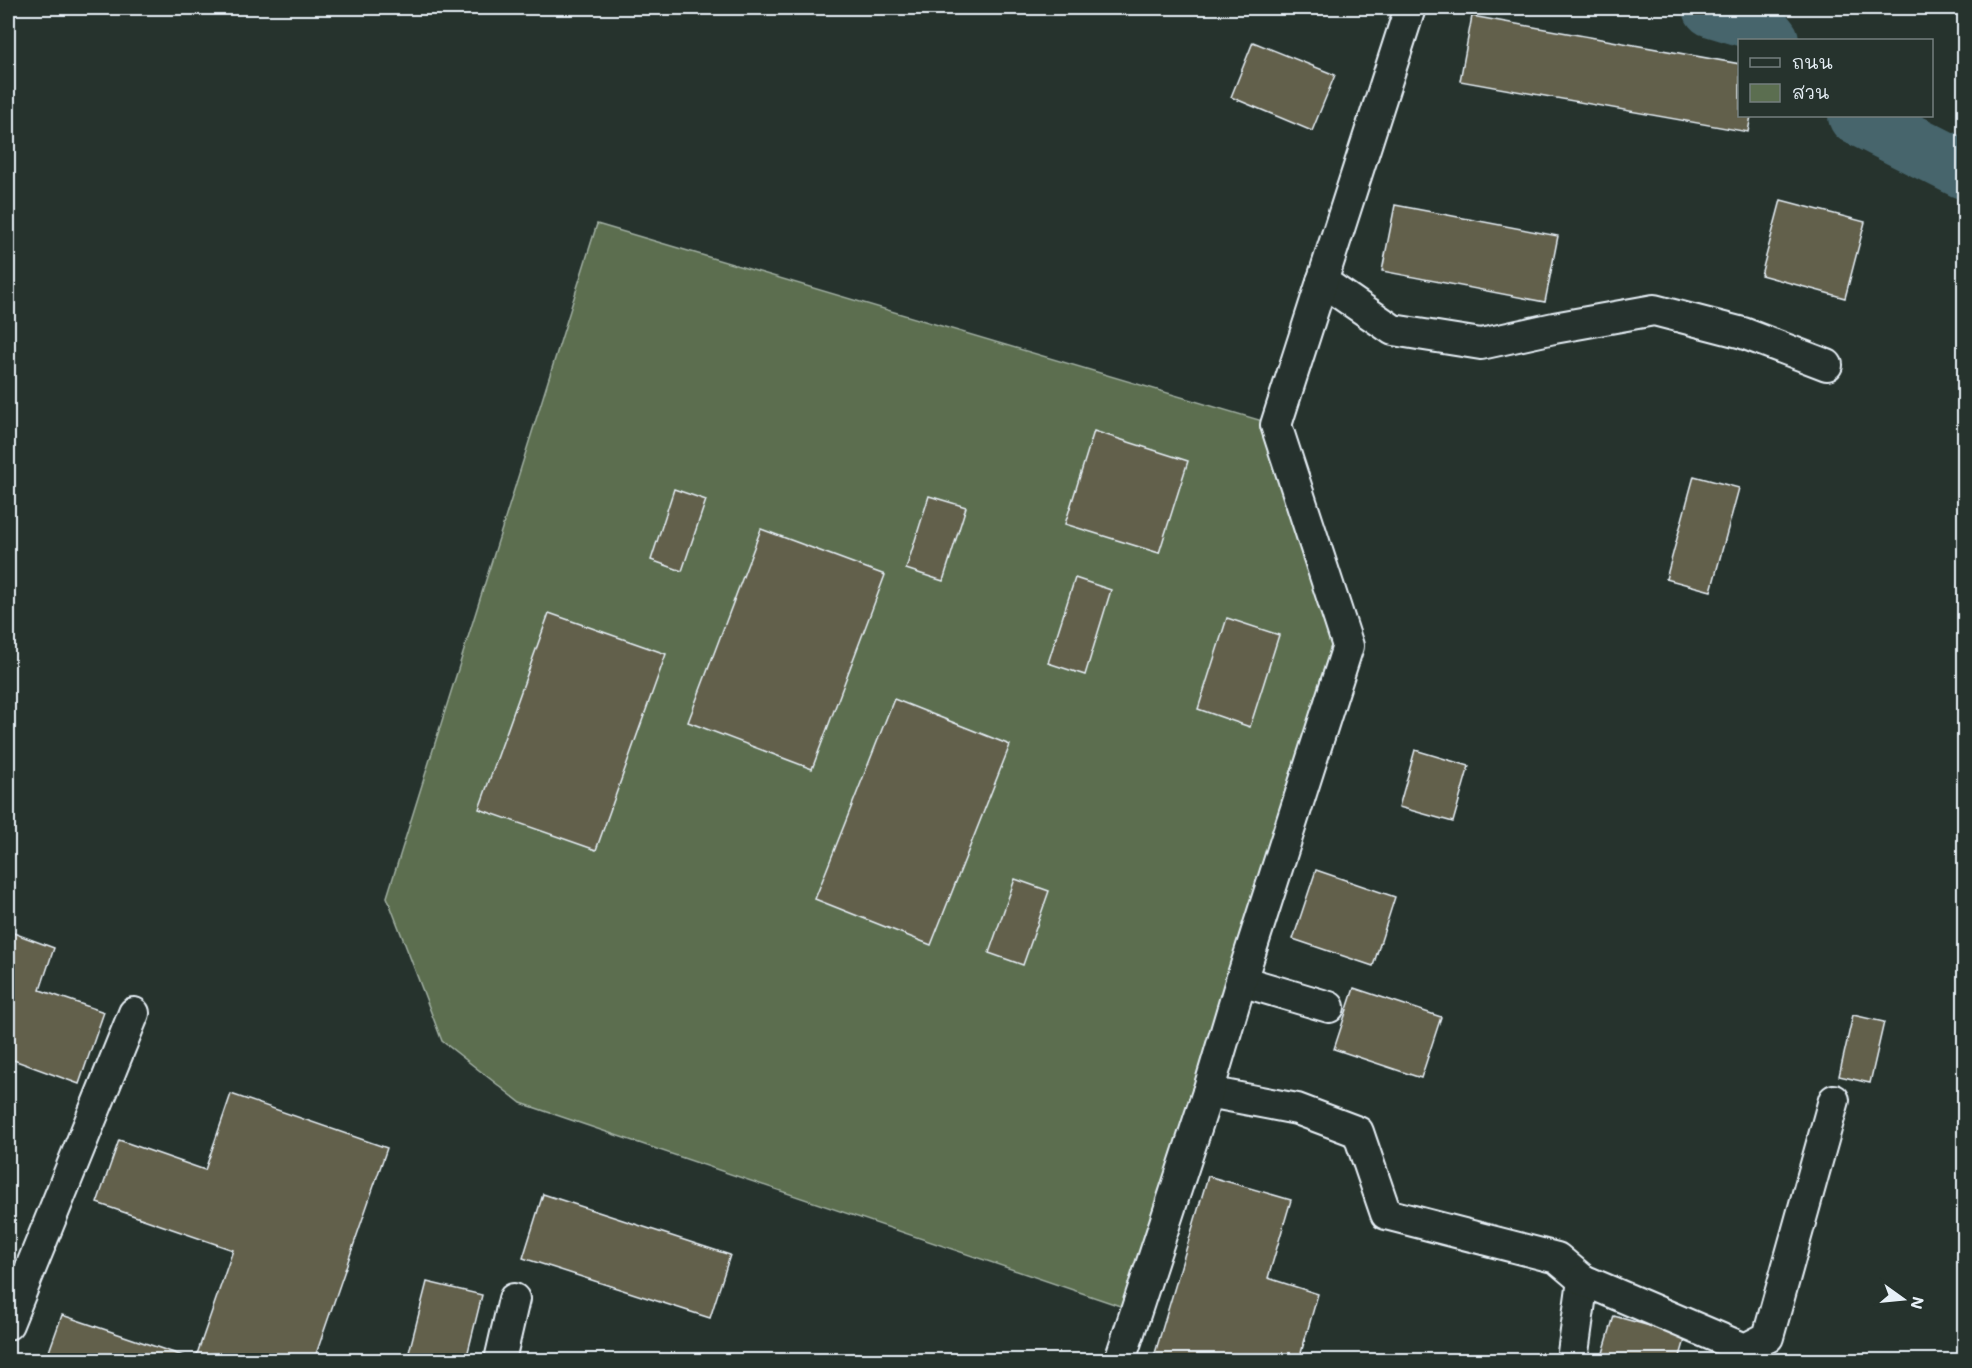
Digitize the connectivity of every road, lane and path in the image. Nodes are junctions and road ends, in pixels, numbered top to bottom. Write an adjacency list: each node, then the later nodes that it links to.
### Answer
1 (1410, 8): 2 (street)
2 (1322, 281): 3 (street); 4 (street)
3 (1827, 365)
4 (1240, 981): 5 (street); 7 (street)
5 (1329, 1007)
6 (134, 1013): 11 (street)
7 (1208, 1092): 9 (street); 13 (street)
8 (1834, 1100): 9 (street)
9 (1583, 1280): 14 (street)
10 (514, 1299): 12 (street)
11 (8, 1324)
12 (500, 1360)
13 (1120, 1360)
14 (1572, 1360)

